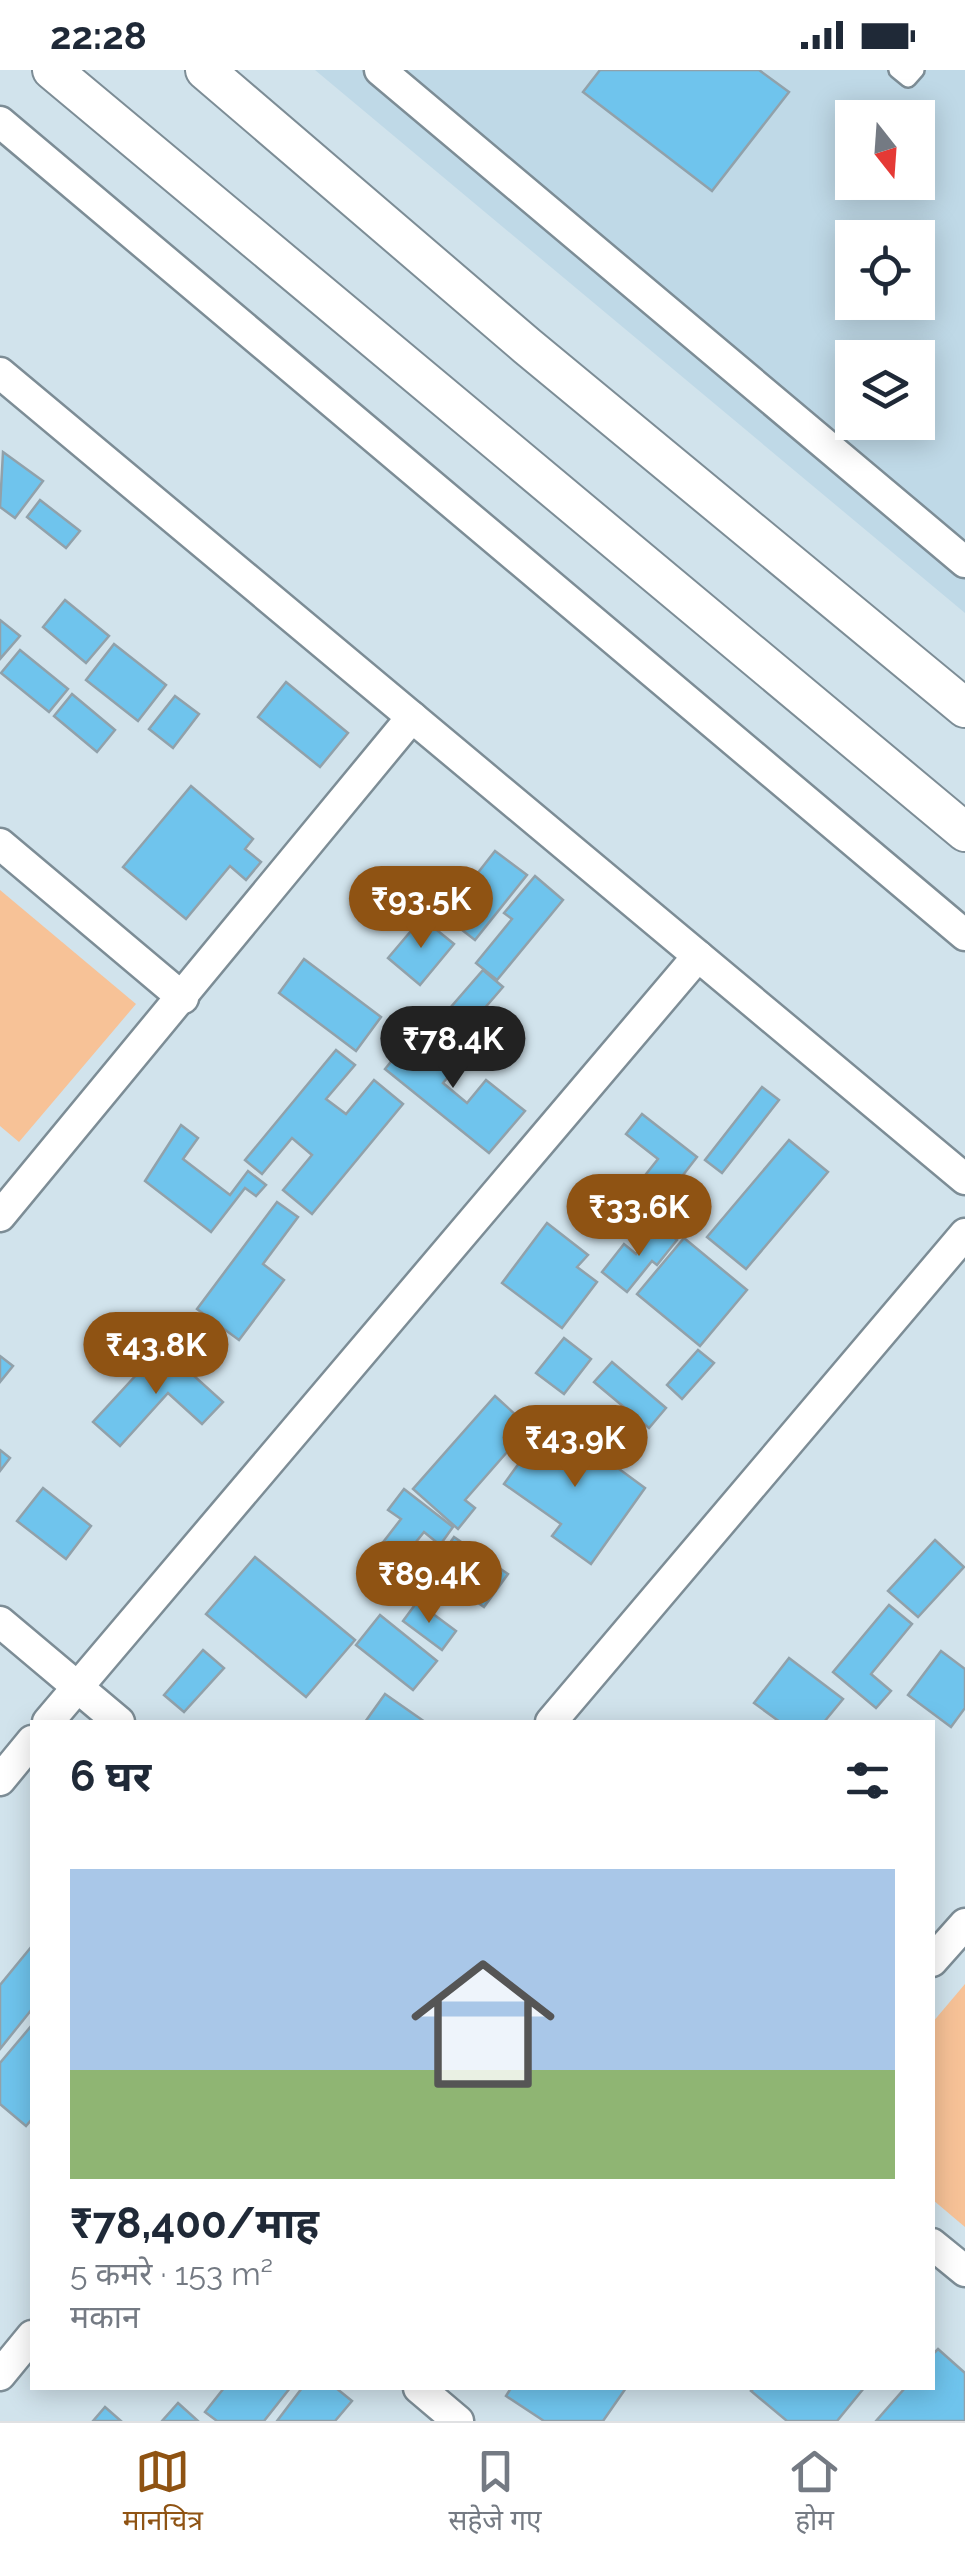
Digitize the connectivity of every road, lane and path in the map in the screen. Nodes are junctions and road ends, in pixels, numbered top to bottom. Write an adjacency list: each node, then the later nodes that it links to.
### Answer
1 (52, 70): 13 (street)
2 (205, 70): 9 (street)
3 (380, 70): 8 (street)
4 (897, 70): 5 (lane)
5 (916, 70)
6 (0, 122): 15 (street)
7 (0, 373): 12 (street)
8 (965, 562)
9 (908, 660): 10 (lane); 11 (street)
10 (965, 686)
11 (965, 708)
12 (412, 718): 16 (street); 17 (street)
13 (965, 832)
14 (0, 844): 17 (street)
15 (965, 935)
16 (698, 956): 19 (street); 23 (street)
17 (183, 998): 18 (street)
18 (11, 1179): 20 (street)
19 (965, 1179)
20 (0, 1216)
21 (965, 1234): 26 (street)
22 (0, 1622): 23 (street)
23 (78, 1688): 24 (street); 25 (street)
24 (50, 1720)
25 (118, 1720)
26 (553, 1720)
27 (30, 1743): 28 (street)
28 (0, 1780)
29 (965, 1924): 30 (street)
30 (935, 1958)
31 (935, 2246): 32 (street)
32 (965, 2271)
33 (30, 2338): 34 (street)
34 (0, 2374)
35 (420, 2390): 36 (street)
36 (458, 2421)

